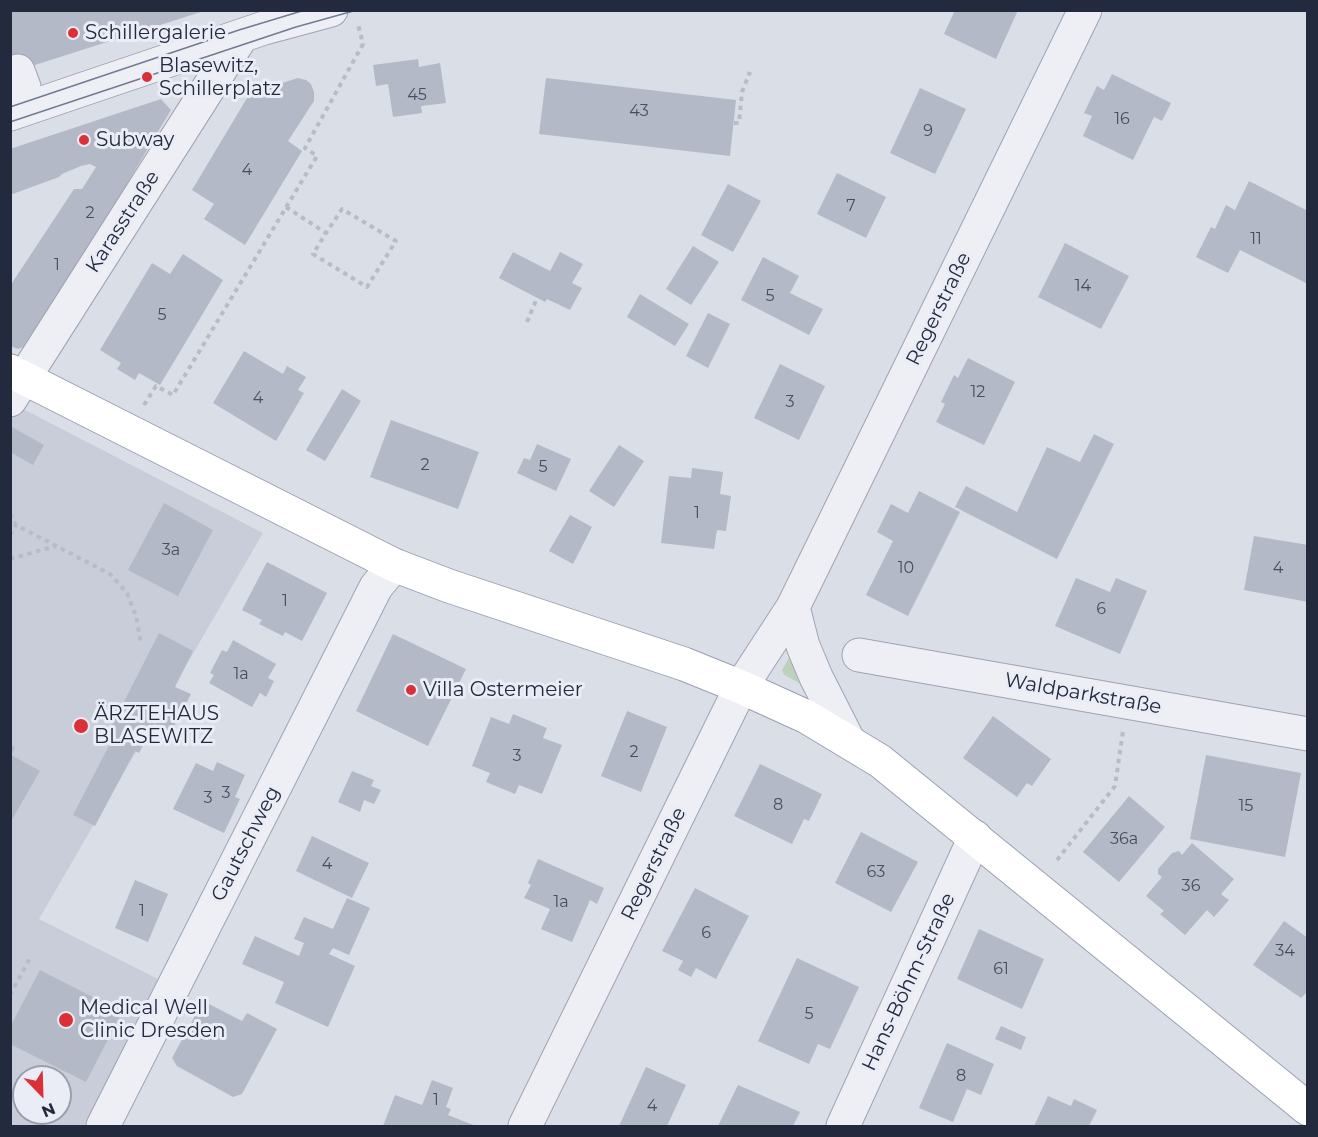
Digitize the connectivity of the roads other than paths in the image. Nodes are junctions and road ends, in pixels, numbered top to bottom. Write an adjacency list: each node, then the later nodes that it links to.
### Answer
1 (1085, 10): 7 (street, Regerstraße)
2 (344, 16): 3 (street)
3 (241, 37): 4 (street); 5 (street, Karasstraße)
4 (17, 90)
5 (15, 382): 6 (main road)
6 (394, 565): 9 (main road); 14 (street, Gautschweg)
7 (793, 607): 9 (street, Regerstraße); 11 (street)
8 (858, 655): 10 (street, Waldparkstraße)
9 (741, 687): 11 (main road); 15 (street, Regerstraße)
10 (1308, 734)
11 (849, 742): 12 (main road)
12 (975, 837): 13 (main road); 16 (street, Hans-Böhm-Straße)
13 (1308, 1109)
14 (103, 1126)
15 (525, 1126)
16 (843, 1126)

